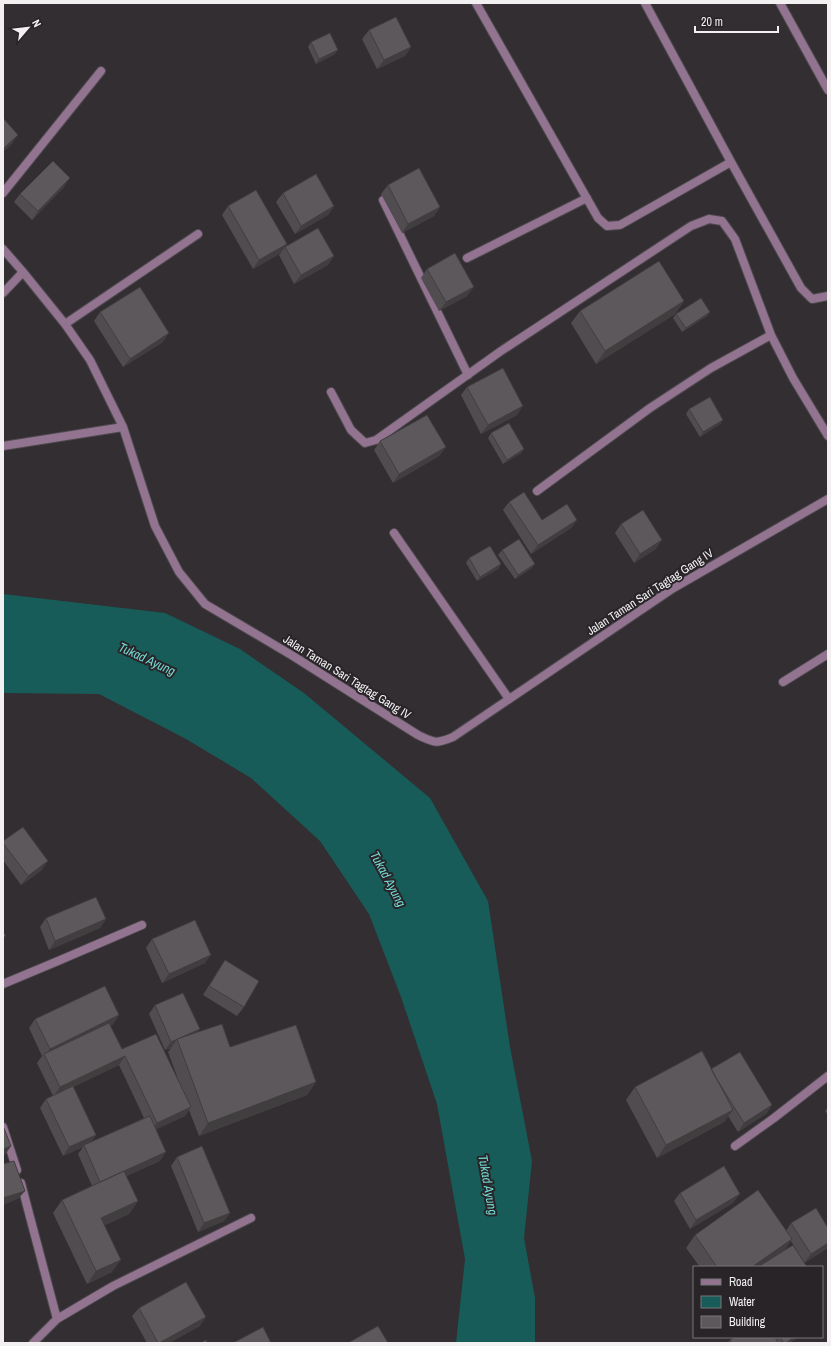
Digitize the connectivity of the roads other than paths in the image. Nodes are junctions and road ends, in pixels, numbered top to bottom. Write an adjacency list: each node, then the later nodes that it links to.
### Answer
1 (476, 3): 8 (street)
2 (645, 3): 6 (street)
3 (780, 3): 5 (street)
4 (101, 71): 7 (street)
5 (828, 90)
6 (731, 162): 8 (street); 15 (street)
7 (3, 194)
8 (587, 198): 12 (street)
9 (382, 200): 18 (street)
10 (198, 234): 16 (street)
11 (3, 249): 13 (street, Jalan Taman Sari Tagtag Gang IV)
12 (467, 258)
13 (23, 272): 14 (street); 16 (street, Jalan Taman Sari Tagtag Gang IV)
14 (3, 293)
15 (828, 296)
16 (65, 324): 20 (street, Jalan Taman Sari Tagtag Gang IV)
17 (771, 335): 18 (street); 21 (street); 23 (street)
18 (468, 375): 19 (street)
19 (331, 392)
20 (123, 427): 22 (street); 28 (street, Jalan Taman Sari Tagtag Gang IV)
21 (828, 436)
22 (3, 446)
23 (537, 491)
24 (828, 499): 28 (street, Jalan Taman Sari Tagtag Gang IV)
25 (394, 533): 28 (street)
26 (828, 654): 27 (street)
27 (784, 682)
28 (509, 699)
29 (142, 925): 30 (street)
30 (3, 984)
31 (828, 1076): 33 (street)
32 (3, 1128): 35 (street)
33 (735, 1146)
34 (251, 1218): 35 (street)
35 (57, 1320): 36 (street)
36 (33, 1343)

